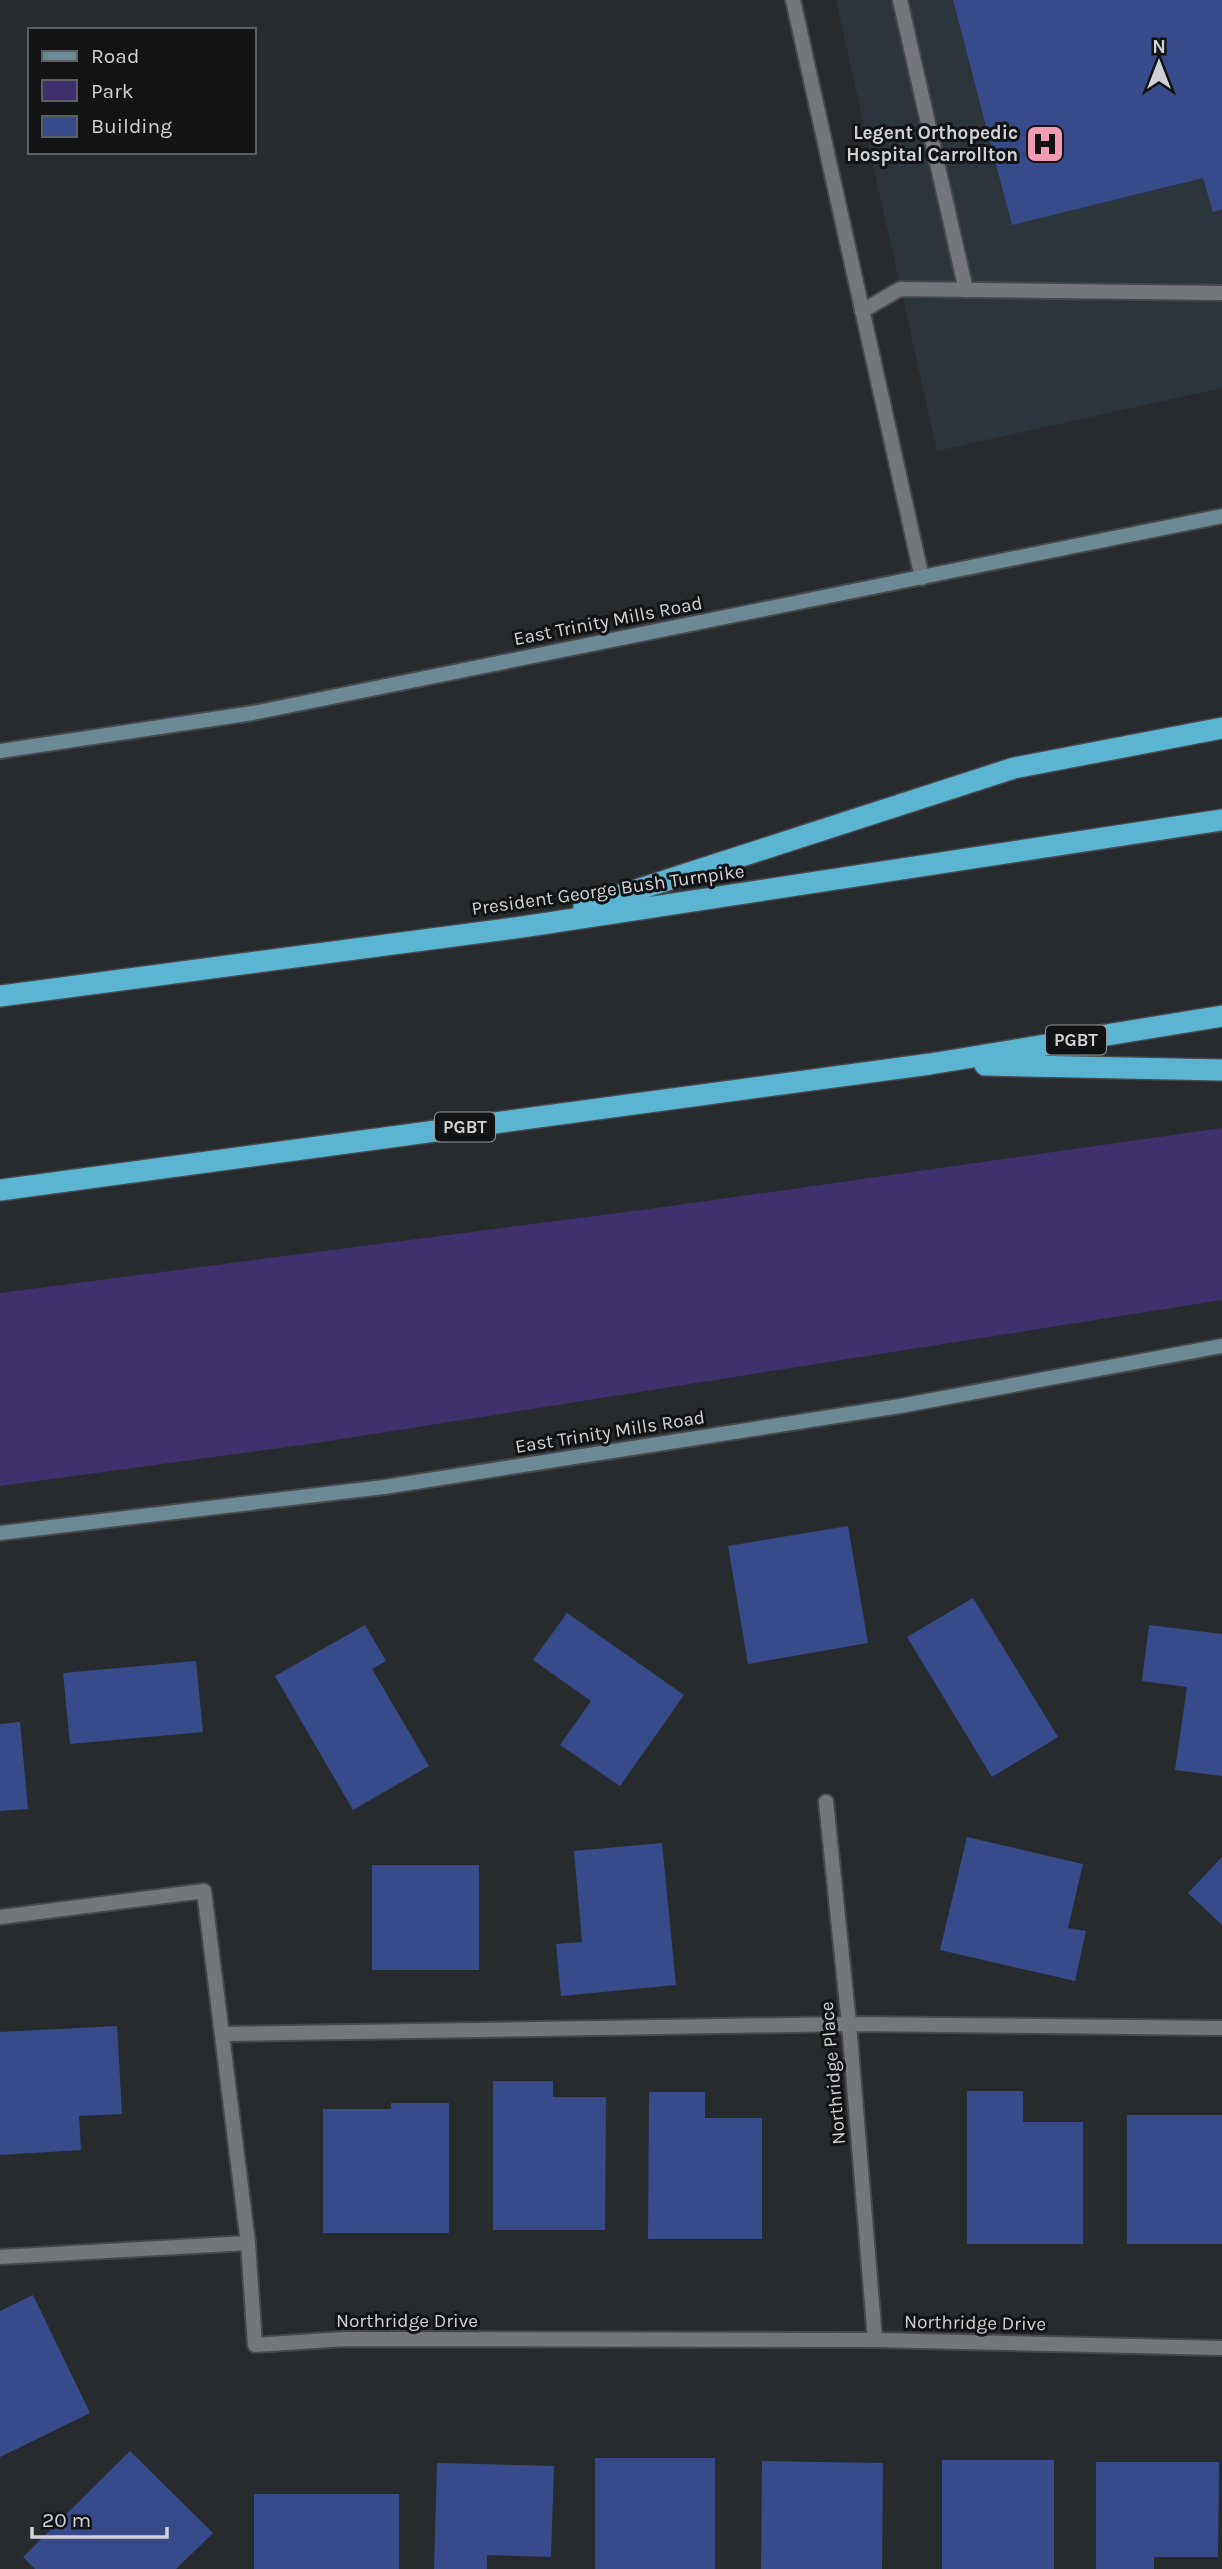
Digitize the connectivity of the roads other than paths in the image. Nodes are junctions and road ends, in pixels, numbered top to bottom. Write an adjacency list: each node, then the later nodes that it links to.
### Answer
1 (793, 0): 5 (street)
2 (900, 0): 3 (street)
3 (966, 290): 4 (street); 5 (street)
4 (1222, 293)
5 (862, 312): 7 (street)
6 (1222, 516): 7 (main road, East Trinity Mills Road)
7 (922, 578): 9 (main road, East Trinity Mills Road)
8 (1222, 728): 11 (highway)
9 (0, 751)
10 (1222, 820): 11 (highway, President George Bush Turnpike)
11 (522, 927): 12 (highway, President George Bush Turnpike)
12 (0, 996)
13 (1222, 1016): 14 (highway, PGBT)
14 (930, 1064): 15 (highway); 16 (highway, PGBT)
15 (1222, 1069)
16 (0, 1191)
17 (1222, 1346): 18 (main road, East Trinity Mills Road)
18 (0, 1533)
19 (826, 1802): 21 (street, Northridge Place)
20 (0, 1917): 23 (street, Northridge Drive)
21 (849, 2024): 22 (street); 23 (street); 26 (street, Northridge Place)
22 (1222, 2028)
23 (222, 2034): 24 (street, Northridge Drive)
24 (248, 2243): 25 (street); 26 (street, Northridge Drive)
25 (0, 2257)
26 (874, 2340): 27 (street, Northridge Drive)
27 (1222, 2348)

